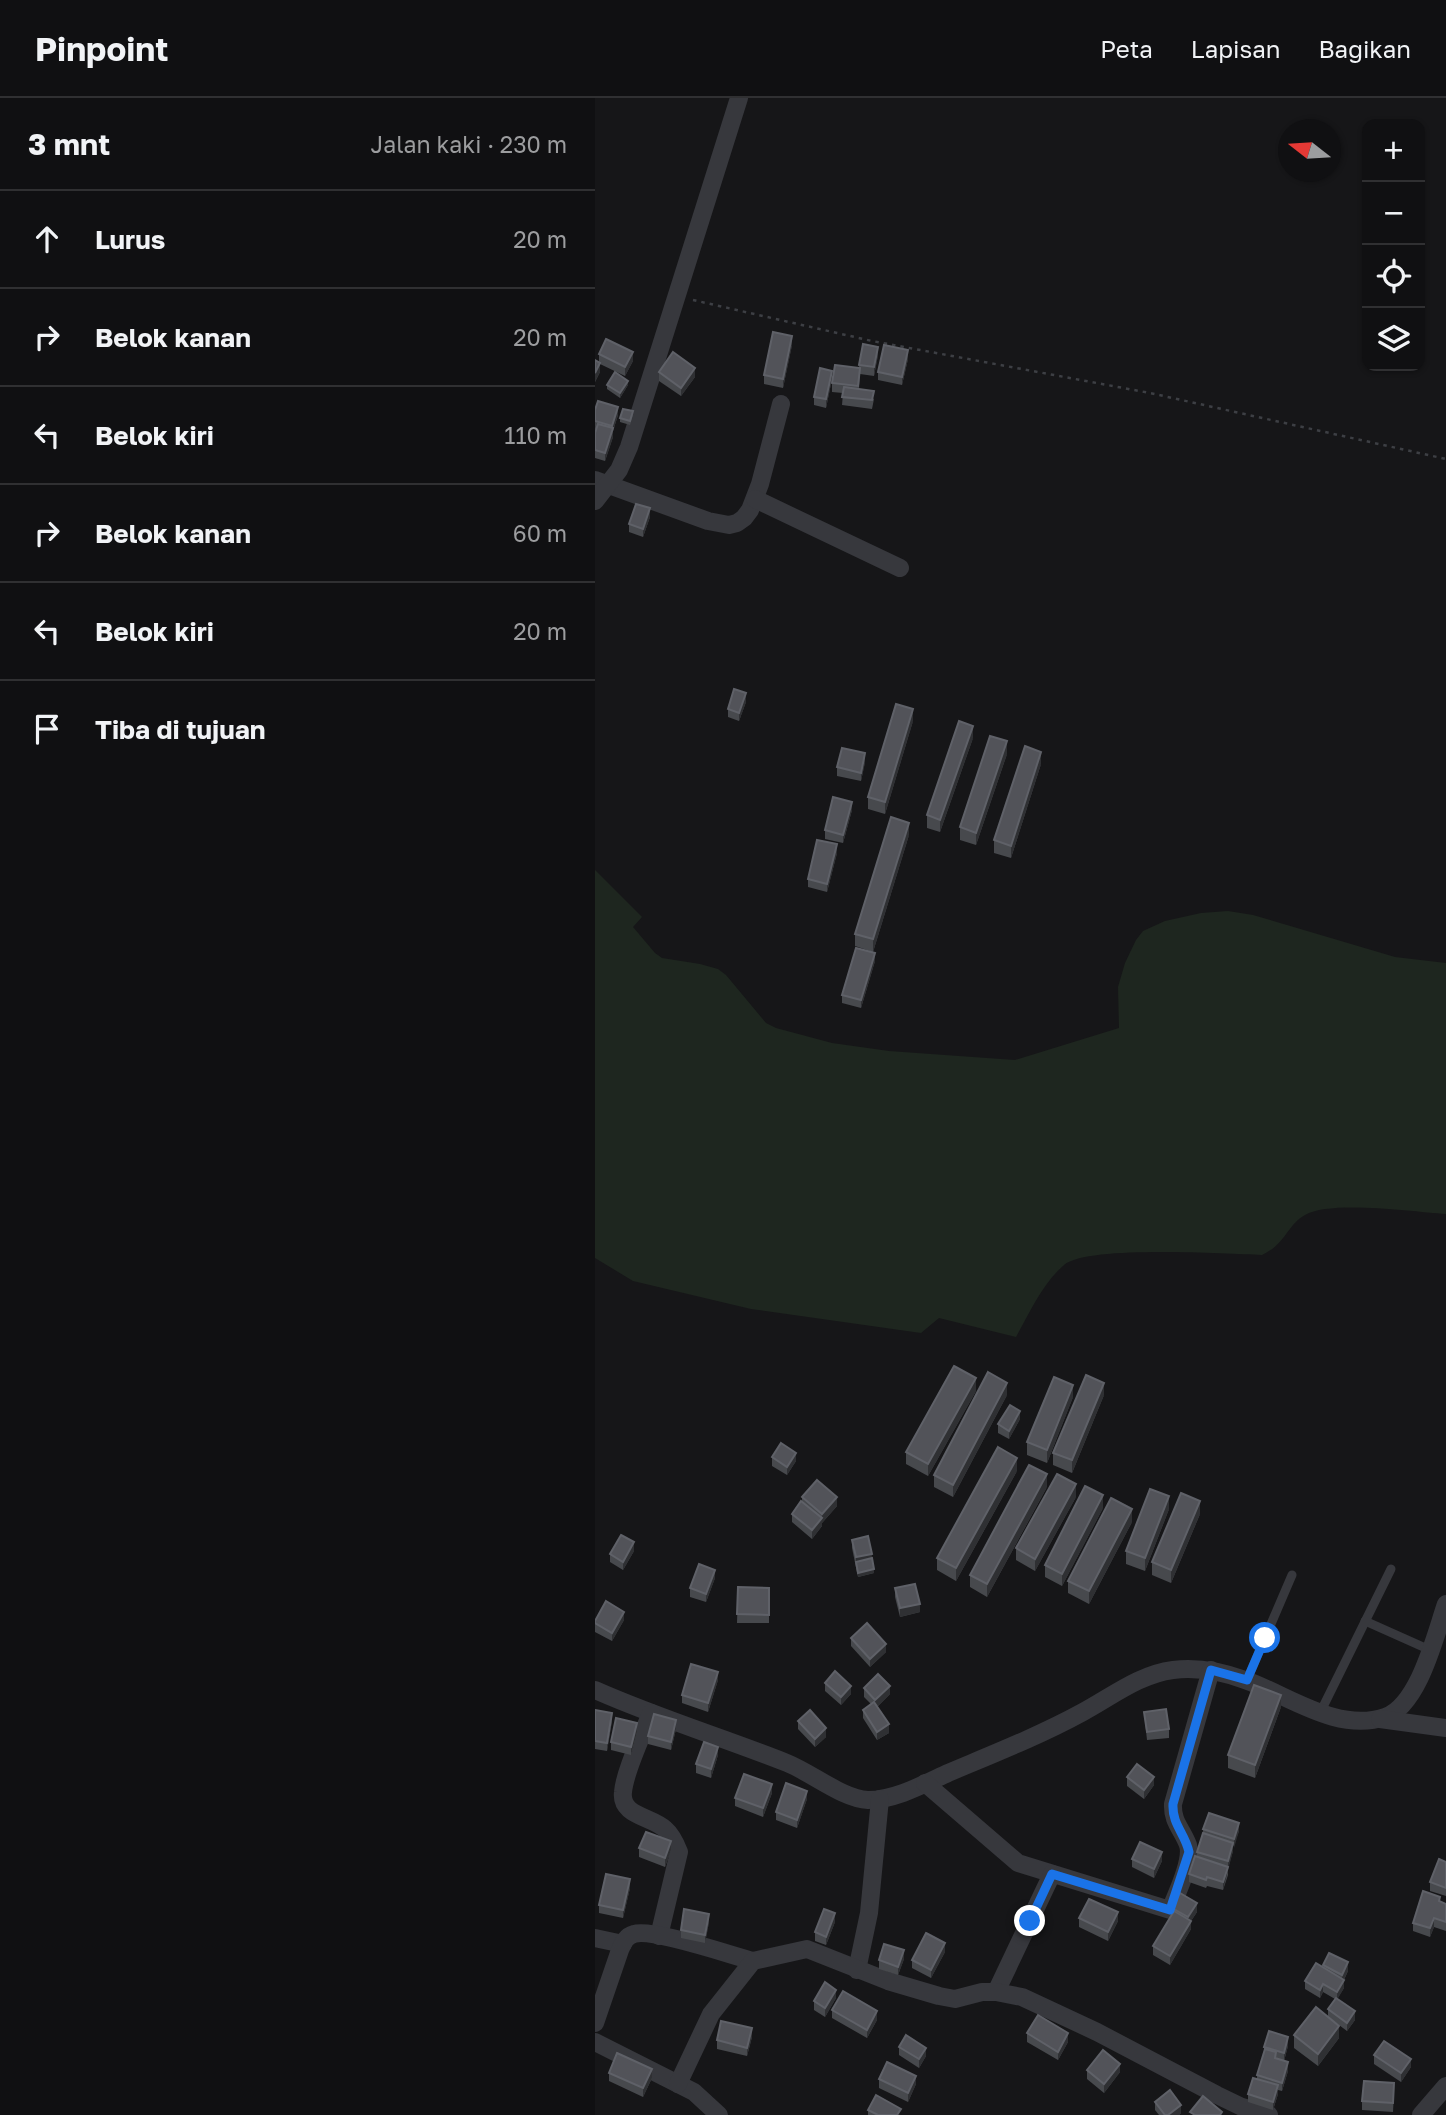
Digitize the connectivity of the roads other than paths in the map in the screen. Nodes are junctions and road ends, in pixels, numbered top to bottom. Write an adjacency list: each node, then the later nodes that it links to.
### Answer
1 (739, 98): 3 (street)
2 (781, 404): 4 (street)
3 (602, 482): 4 (street); 5 (street)
4 (755, 499): 6 (street)
5 (595, 501)
6 (900, 568)
7 (1391, 1569): 10 (lane)
8 (1292, 1575): 13 (lane)
9 (1446, 1604): 11 (street)
10 (1365, 1622): 11 (lane); 16 (lane)
11 (1430, 1650): 17 (street)
12 (1211, 1670): 13 (street); 19 (street); 21 (street)
13 (1247, 1680): 16 (street)
14 (595, 1690): 15 (street)
15 (650, 1713): 20 (street); 22 (street)
16 (1319, 1713): 17 (street)
17 (1376, 1719): 18 (street)
18 (1446, 1728)
19 (925, 1783): 20 (street); 21 (street)
20 (880, 1799): 26 (street)
21 (1052, 1874): 27 (street)
22 (659, 1936): 24 (street); 25 (street)
23 (595, 1938): 24 (street)
24 (623, 1944): 28 (street)
25 (753, 1961): 26 (street); 30 (street)
26 (857, 1969): 27 (street)
27 (996, 1992): 34 (street)
28 (595, 2023)
29 (595, 2042): 30 (street)
30 (678, 2084): 33 (street)
31 (1446, 2086): 32 (street)
32 (1433, 2110)
33 (719, 2115)
34 (1269, 2115)

